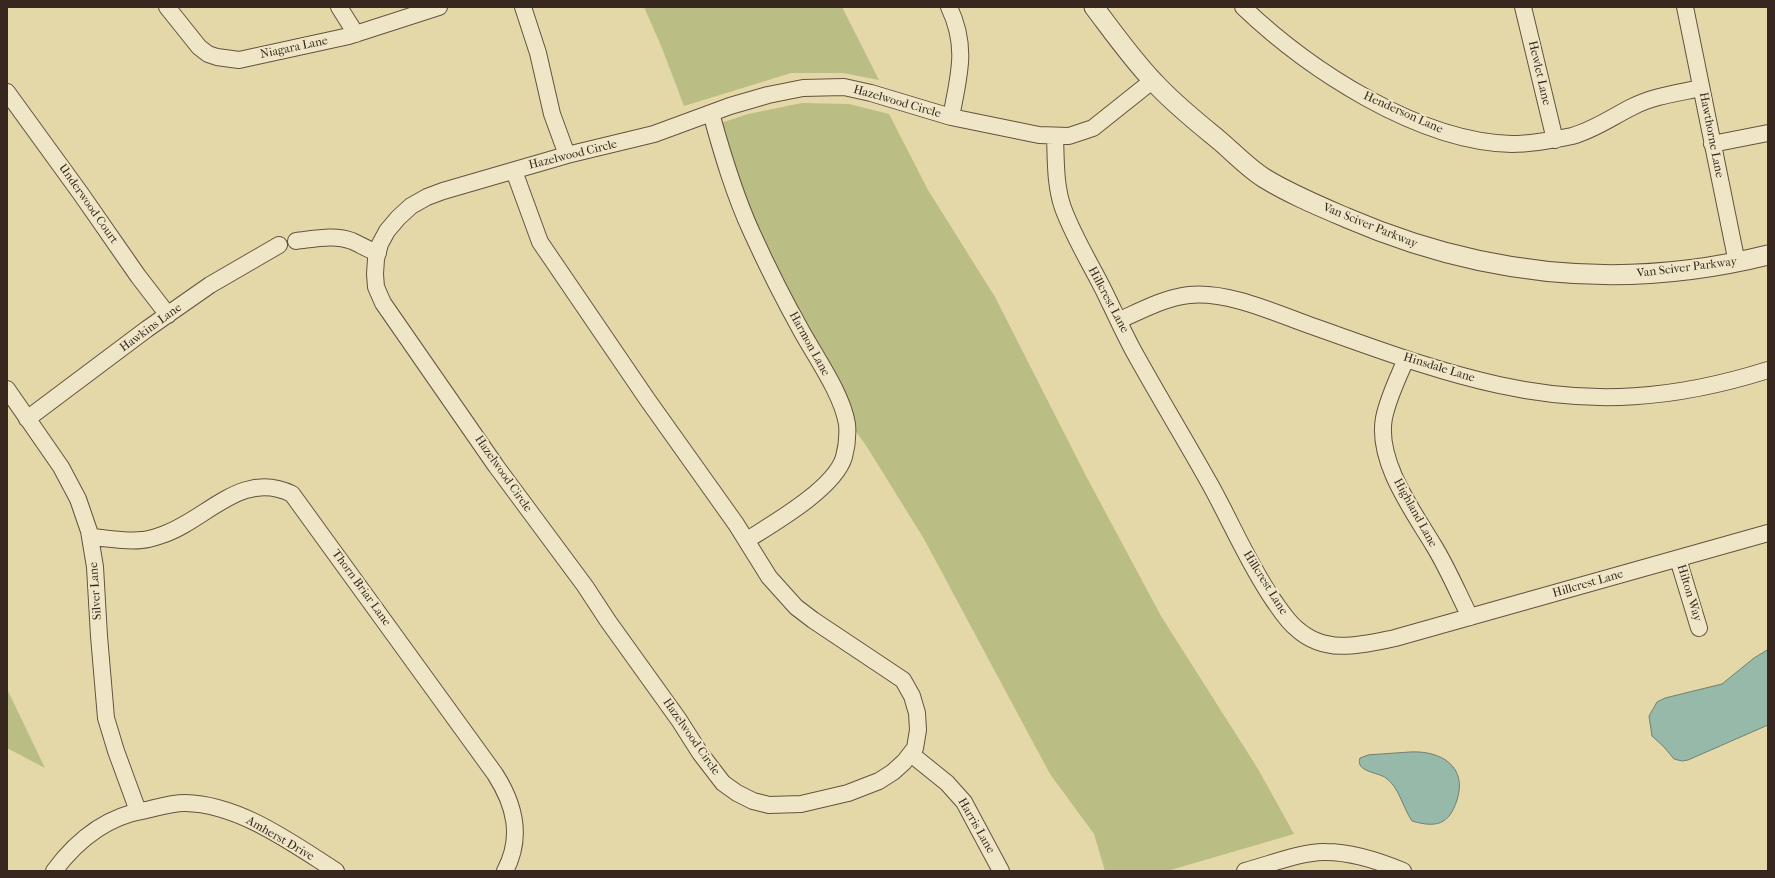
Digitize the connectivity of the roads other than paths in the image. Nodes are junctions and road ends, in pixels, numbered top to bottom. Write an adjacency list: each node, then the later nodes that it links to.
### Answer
1 (168, 7): 10 (street, Niagara Lane)
2 (339, 7): 10 (street)
3 (439, 7): 10 (street, Niagara Lane)
4 (523, 7): 20 (street)
5 (949, 7): 15 (street)
6 (1094, 7): 11 (street, Van Sciver Parkway)
7 (1243, 7): 18 (street, Henderson Lane)
8 (1523, 7): 18 (street, Hewlet Lane)
9 (1685, 7): 12 (street, Hawthorne Lane)
10 (356, 34)
11 (1152, 81): 17 (street, Hazelwood Circle); 26 (street, Van Sciver Parkway)
12 (1701, 88): 18 (street, Henderson Lane); 19 (street, Hawthorne Lane)
13 (7, 92): 27 (street, Underwood Court)
14 (711, 113): 15 (street, Hazelwood Circle); 20 (street, Hazelwood Circle); 35 (street, Harmon Lane)
15 (951, 117): 17 (street, Hazelwood Circle)
16 (1768, 133): 19 (street)
17 (1055, 137): 28 (street, Hillcrest Lane)
18 (1555, 140)
19 (1712, 144): 26 (street, Hawthorne Lane)
20 (567, 155): 21 (street, Hazelwood Circle)
21 (514, 171): 24 (street, Hazelwood Circle); 35 (street, Hazelwood Circle)
22 (296, 241): 24 (street)
23 (279, 245): 27 (street, Hawkins Lane)
24 (378, 253): 39 (street, Hazelwood Circle)
25 (1768, 255): 26 (street, Van Sciver Parkway)
26 (1737, 263)
27 (168, 315): 32 (street, Hawkins Lane)
28 (1120, 320): 29 (street, Hinsdale Lane); 37 (street, Hillcrest Lane)
29 (1406, 359): 30 (street, Hinsdale Lane); 37 (street, Highland Lane)
30 (1768, 370)
31 (7, 389): 32 (street, Silver Lane)
32 (28, 419): 34 (street, Silver Lane)
33 (1768, 533): 36 (street, Hillcrest Lane)
34 (90, 537): 40 (street, Silver Lane); 43 (street, Thorn Briar Lane)
35 (747, 540): 39 (street, Hazelwood Circle)
36 (1678, 558): 37 (street, Hillcrest Lane); 38 (street, Hilton Way)
37 (1470, 617)
38 (1699, 628)
39 (911, 754): 44 (street, Harris Lane)
40 (138, 811): 41 (street, Amherst Drive); 42 (street, Amherst Drive)
41 (54, 871)
42 (336, 871)
43 (506, 871)
44 (1001, 871)
45 (1245, 871): 46 (street)
46 (1403, 871)

